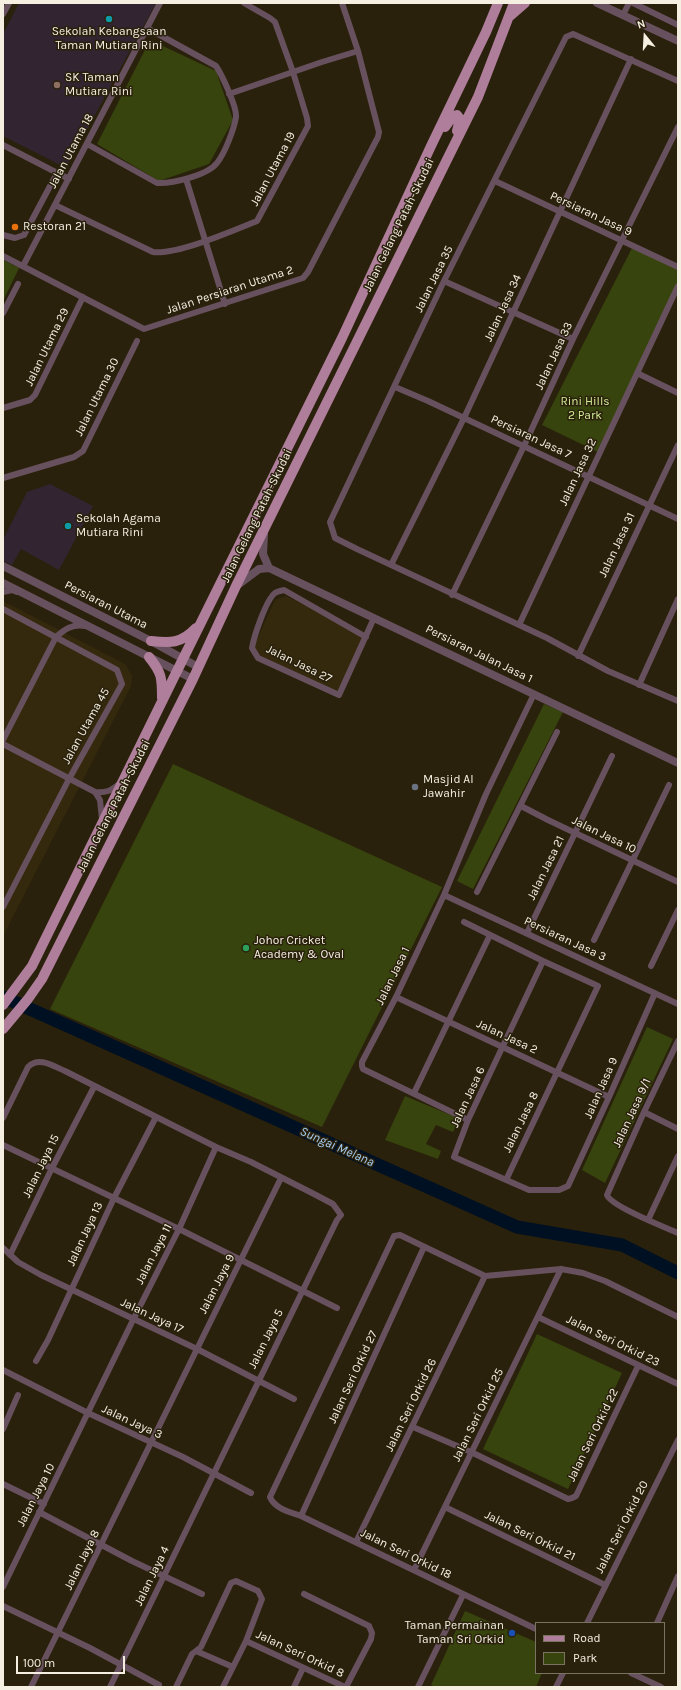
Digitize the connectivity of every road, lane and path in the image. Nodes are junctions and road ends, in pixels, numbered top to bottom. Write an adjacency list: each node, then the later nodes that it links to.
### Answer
1 (9, 3): 11 (street)
2 (160, 3): 15 (street, Jalan Utama 18)
3 (244, 3): 19 (street, Jalan Utama 19)
4 (342, 3): 17 (street, Jalan Persiaran Utama 2)
5 (498, 3): 25 (main road, Jalan Gelang Patah-Skudai)
6 (514, 3): 13 (main road, Jalan Gelang Patah-Skudai)
7 (525, 3): 13 (main road)
8 (597, 3): 12 (street)
9 (629, 3): 12 (street)
10 (633, 3): 14 (street)
11 (3, 14)
12 (623, 15): 16 (street)
13 (510, 17): 26 (main road, Jalan Gelang Patah-Skudai)
14 (678, 24)
15 (147, 28): 21 (street); 23 (street, Jalan Utama 18)
16 (678, 40)
17 (358, 51): 19 (street); 43 (street, Jalan Persiaran Utama 2)
18 (631, 59): 20 (street); 30 (street, Jalan Jasa 35); 32 (street, Jalan Jasa 34)
19 (293, 72): 21 (street); 35 (street, Jalan Utama 19)
20 (678, 81)
21 (229, 94): 29 (street)
22 (678, 127): 34 (street, Jalan Jasa 33)
23 (87, 144): 28 (street, Jalan Utama 18); 29 (street)
24 (3, 145): 27 (street)
25 (431, 146): 26 (main road); 71 (main road, Jalan Gelang Patah-Skudai)
26 (450, 153): 59 (main road, Jalan Gelang Patah-Skudai)
27 (57, 173): 28 (street); 33 (street)
28 (69, 179): 31 (street, Jalan Utama 18)
29 (186, 179): 35 (street)
30 (495, 182): 32 (street, Persiaran Jasa 9); 39 (street, Jalan Jasa 35)
31 (55, 205): 35 (street, Jalan Utama 19); 37 (street, Jalan Utama 18)
32 (560, 211): 34 (street, Persiaran Jasa 9); 45 (street, Jalan Jasa 34)
33 (3, 235)
34 (622, 240): 38 (street, Persiaran Jasa 9); 46 (street, Jalan Jasa 33)
35 (206, 241): 43 (street)
36 (3, 256): 37 (street, Jalan Persiaran Utama 2)
37 (23, 266): 42 (street, Jalan Persiaran Utama 2)
38 (678, 267)
39 (444, 281): 45 (street); 49 (street, Jalan Jasa 35)
40 (18, 284): 44 (street)
41 (678, 286): 48 (street, Jalan Jasa 32)
42 (83, 298): 43 (street, Jalan Persiaran Utama 2); 51 (street, Jalan Utama 29)
43 (225, 304)
44 (3, 313)
45 (513, 313): 46 (street); 52 (street, Jalan Jasa 34)
46 (574, 339): 54 (street, Jalan Jasa 33)
47 (137, 341): 56 (street, Jalan Utama 30)
48 (637, 373): 50 (street); 55 (street, Jalan Jasa 32)
49 (395, 387): 52 (street, Persiaran Jasa 7); 60 (street, Jalan Jasa 35)
50 (678, 393)
51 (3, 408)
52 (464, 418): 54 (street, Persiaran Jasa 7); 60 (street, Jalan Jasa 34)
53 (678, 445): 57 (street, Jalan Jasa 31)
54 (524, 446): 55 (street, Persiaran Jasa 7); 67 (street, Jalan Jasa 33)
55 (588, 477): 57 (street, Persiaran Jasa 7); 72 (street, Jalan Jasa 32)
56 (3, 478)
57 (648, 505): 58 (street, Persiaran Jasa 7); 77 (street, Jalan Jasa 31)
58 (678, 519)
59 (265, 529): 62 (street); 64 (main road, Jalan Gelang Patah-Skudai)
60 (391, 565): 67 (street)
61 (3, 566): 76 (street, Persiaran Utama)
62 (269, 568): 64 (street); 70 (street, Persiaran Jalan Jasa 1)
63 (3, 584): 66 (street)
64 (236, 586): 80 (main road, Jalan Gelang Patah-Skudai)
65 (3, 592): 66 (street)
66 (22, 593): 73 (street)
67 (452, 595): 72 (street)
68 (678, 599): 83 (street)
69 (3, 609): 74 (street, Jalan Utama 45)
70 (374, 618): 75 (street); 84 (street, Persiaran Jalan Jasa 1)
71 (202, 621): 76 (main road); 79 (main road, Jalan Gelang Patah-Skudai)
72 (519, 625): 77 (street)
73 (92, 628): 74 (street); 78 (street)
74 (56, 637): 88 (street); 93 (street, Jalan Utama 45)
75 (366, 637): 75 (street, Jalan Jasa 27)
76 (151, 641): 79 (street, Persiaran Utama)
77 (578, 656): 83 (street)
78 (149, 657): 81 (street); 86 (main road)
79 (183, 658): 80 (street, Persiaran Utama); 81 (main road, Jalan Gelang Patah-Skudai)
80 (198, 667): 82 (main road, Jalan Gelang Patah-Skudai)
81 (177, 671): 82 (street); 86 (main road, Jalan Gelang Patah-Skudai)
82 (193, 679): 116 (main road, Jalan Gelang Patah-Skudai)
83 (639, 686): 85 (street)
84 (534, 694): 91 (street, Persiaran Jalan Jasa 1); 102 (street, Jalan Jasa 1)
85 (678, 701)
86 (162, 702): 92 (main road, Jalan Gelang Patah-Skudai)
87 (557, 732): 96 (street)
88 (3, 740)
89 (3, 744): 93 (street)
90 (612, 756): 98 (street, Jalan Jasa 21)
91 (678, 763)
92 (124, 778): 95 (street); 97 (main road, Jalan Gelang Patah-Skudai)
93 (70, 779): 95 (street); 103 (street, Jalan Utama 45)
94 (669, 786): 99 (street)
95 (95, 792): 97 (street)
96 (521, 806): 98 (street, Jalan Jasa 10); 101 (street)
97 (102, 824): 114 (main road, Jalan Gelang Patah-Skudai)
98 (575, 834): 99 (street, Jalan Jasa 10); 106 (street, Jalan Jasa 21)
99 (632, 861): 100 (street, Jalan Jasa 10); 108 (street)
100 (678, 882)
101 (477, 892)
102 (444, 894): 106 (street, Persiaran Jasa 3); 112 (street, Jalan Jasa 1)
103 (3, 907)
104 (678, 910): 110 (street)
105 (464, 922): 107 (street)
106 (527, 933): 111 (street, Persiaran Jasa 3)
107 (490, 935): 109 (street); 115 (street)
108 (594, 940)
109 (543, 961): 118 (street, Jalan Jasa 6); 119 (street, Jalan Jasa 8)
110 (651, 966)
111 (655, 993): 113 (street, Persiaran Jasa 3); 122 (street, Jalan Jasa 9)
112 (396, 997): 115 (street, Jalan Jasa 2); 121 (street, Jalan Jasa 1)
113 (678, 1004)
114 (3, 1005)
115 (449, 1022): 118 (street, Jalan Jasa 2); 121 (street)
116 (3, 1029)
117 (678, 1041): 123 (street, Jalan Jasa 9/1)
118 (504, 1048): 119 (street, Jalan Jasa 2); 126 (street, Jalan Jasa 6)
119 (557, 1073): 122 (street, Jalan Jasa 2); 133 (street, Jalan Jasa 8)
120 (94, 1087): 124 (street); 125 (street); 131 (street, Jalan Jaya 15)
121 (414, 1093): 126 (street)
122 (609, 1097): 133 (street, Jalan Jasa 9)
123 (644, 1112): 127 (street); 135 (street, Jalan Jasa 9/1)
124 (156, 1117): 129 (street); 134 (street, Jalan Jaya 13)
125 (3, 1118)
126 (468, 1120): 133 (street, Jalan Jasa 6)
127 (678, 1129)
128 (3, 1145): 131 (street)
129 (216, 1147): 132 (street); 136 (street, Jalan Jaya 11)
130 (678, 1156): 135 (street)
131 (52, 1168): 134 (street); 140 (street, Jalan Jaya 15)
132 (281, 1178): 141 (street, Jalan Jaya 9); 145 (street, Jalan Jaya 5)
133 (506, 1180)
134 (114, 1198): 136 (street); 144 (street, Jalan Jaya 13)
135 (648, 1220): 137 (street)
136 (179, 1229): 141 (street); 149 (street, Jalan Jaya 11)
137 (678, 1233)
138 (424, 1247): 143 (street); 170 (street, Jalan Seri Orkid 27); 170 (street, Jalan Seri Orkid 18)
139 (3, 1248): 140 (street, Jalan Jaya 17)
140 (10, 1255): 144 (street, Jalan Jaya 17)
141 (242, 1260): 145 (street); 150 (street, Jalan Jaya 9)
142 (561, 1269): 143 (street); 147 (street, Jalan Seri Orkid 25); 148 (street)
143 (485, 1276): 159 (street, Jalan Seri Orkid 26)
144 (71, 1288): 149 (street, Jalan Jaya 17); 151 (street, Jalan Jaya 13)
145 (302, 1290): 146 (street); 154 (street, Jalan Jaya 5)
146 (338, 1308)
147 (538, 1317): 152 (street, Jalan Seri Orkid 23); 163 (street, Jalan Seri Orkid 25)
148 (678, 1317)
149 (133, 1320): 150 (street, Jalan Jaya 17); 158 (street, Jalan Jaya 11)
150 (197, 1349): 154 (street, Jalan Jaya 17); 162 (street, Jalan Jaya 9)
151 (36, 1361)
152 (638, 1366): 155 (street, Jalan Seri Orkid 23); 163 (street, Jalan Seri Orkid 22)
153 (3, 1370): 158 (street, Jalan Jaya 3)
154 (258, 1380): 157 (street, Jalan Jaya 17); 164 (street, Jalan Jaya 5)
155 (678, 1384)
156 (18, 1395): 160 (street)
157 (294, 1399)
158 (88, 1413): 162 (street, Jalan Jaya 3); 167 (street, Jalan Jaya 10)
159 (413, 1427): 163 (street, Jalan Seri Orkid 22); 171 (street, Jalan Seri Orkid 26)
160 (3, 1429)
161 (678, 1440): 176 (street, Jalan Seri Orkid 20)
162 (151, 1443): 164 (street, Jalan Jaya 3); 172 (street, Jalan Jaya 8)
163 (471, 1452): 168 (street, Jalan Seri Orkid 25)
164 (214, 1473): 166 (street, Jalan Jaya 3); 174 (street, Jalan Jaya 4)
165 (3, 1484): 167 (street)
166 (251, 1493)
167 (44, 1504): 169 (street, Jalan Jaya 10)
168 (445, 1507): 173 (street, Jalan Seri Orkid 25); 176 (street, Jalan Seri Orkid 21)
169 (39, 1512): 172 (street); 177 (street, Jalan Jaya 10)
170 (301, 1516): 171 (street, Jalan Seri Orkid 18)
171 (356, 1542): 173 (street, Jalan Seri Orkid 18)
172 (102, 1545): 174 (street); 185 (street, Jalan Jaya 8)
173 (414, 1570): 180 (street, Jalan Seri Orkid 18)
174 (164, 1576): 178 (street); 188 (street, Jalan Jaya 4)
175 (678, 1576): 183 (street)
176 (605, 1585): 182 (street, Jalan Seri Orkid 20)
177 (3, 1586)
178 (202, 1594)
179 (304, 1594): 199 (street)
180 (462, 1595): 184 (street, Jalan Seri Orkid 18); 200 (street)
181 (3, 1606): 185 (street)
182 (587, 1622)
183 (656, 1622)
184 (535, 1629)
185 (58, 1632): 188 (street); 194 (street, Jalan Jaya 8)
186 (246, 1640): 187 (street); 189 (street); 190 (street, Jalan Seri Orkid 8)
187 (196, 1651): 189 (street); 196 (street)
188 (121, 1664): 193 (street); 195 (street, Jalan Jaya 4)
189 (233, 1667): 197 (street)
190 (303, 1668): 198 (street); 199 (street, Jalan Seri Orkid 8)
191 (562, 1674): 201 (street)
192 (635, 1674): 202 (street)
193 (159, 1685)
194 (31, 1687)
195 (110, 1687)
196 (176, 1687)
197 (223, 1687)
198 (294, 1687)
199 (346, 1687)
200 (418, 1687)
201 (556, 1687)
202 (661, 1687)

